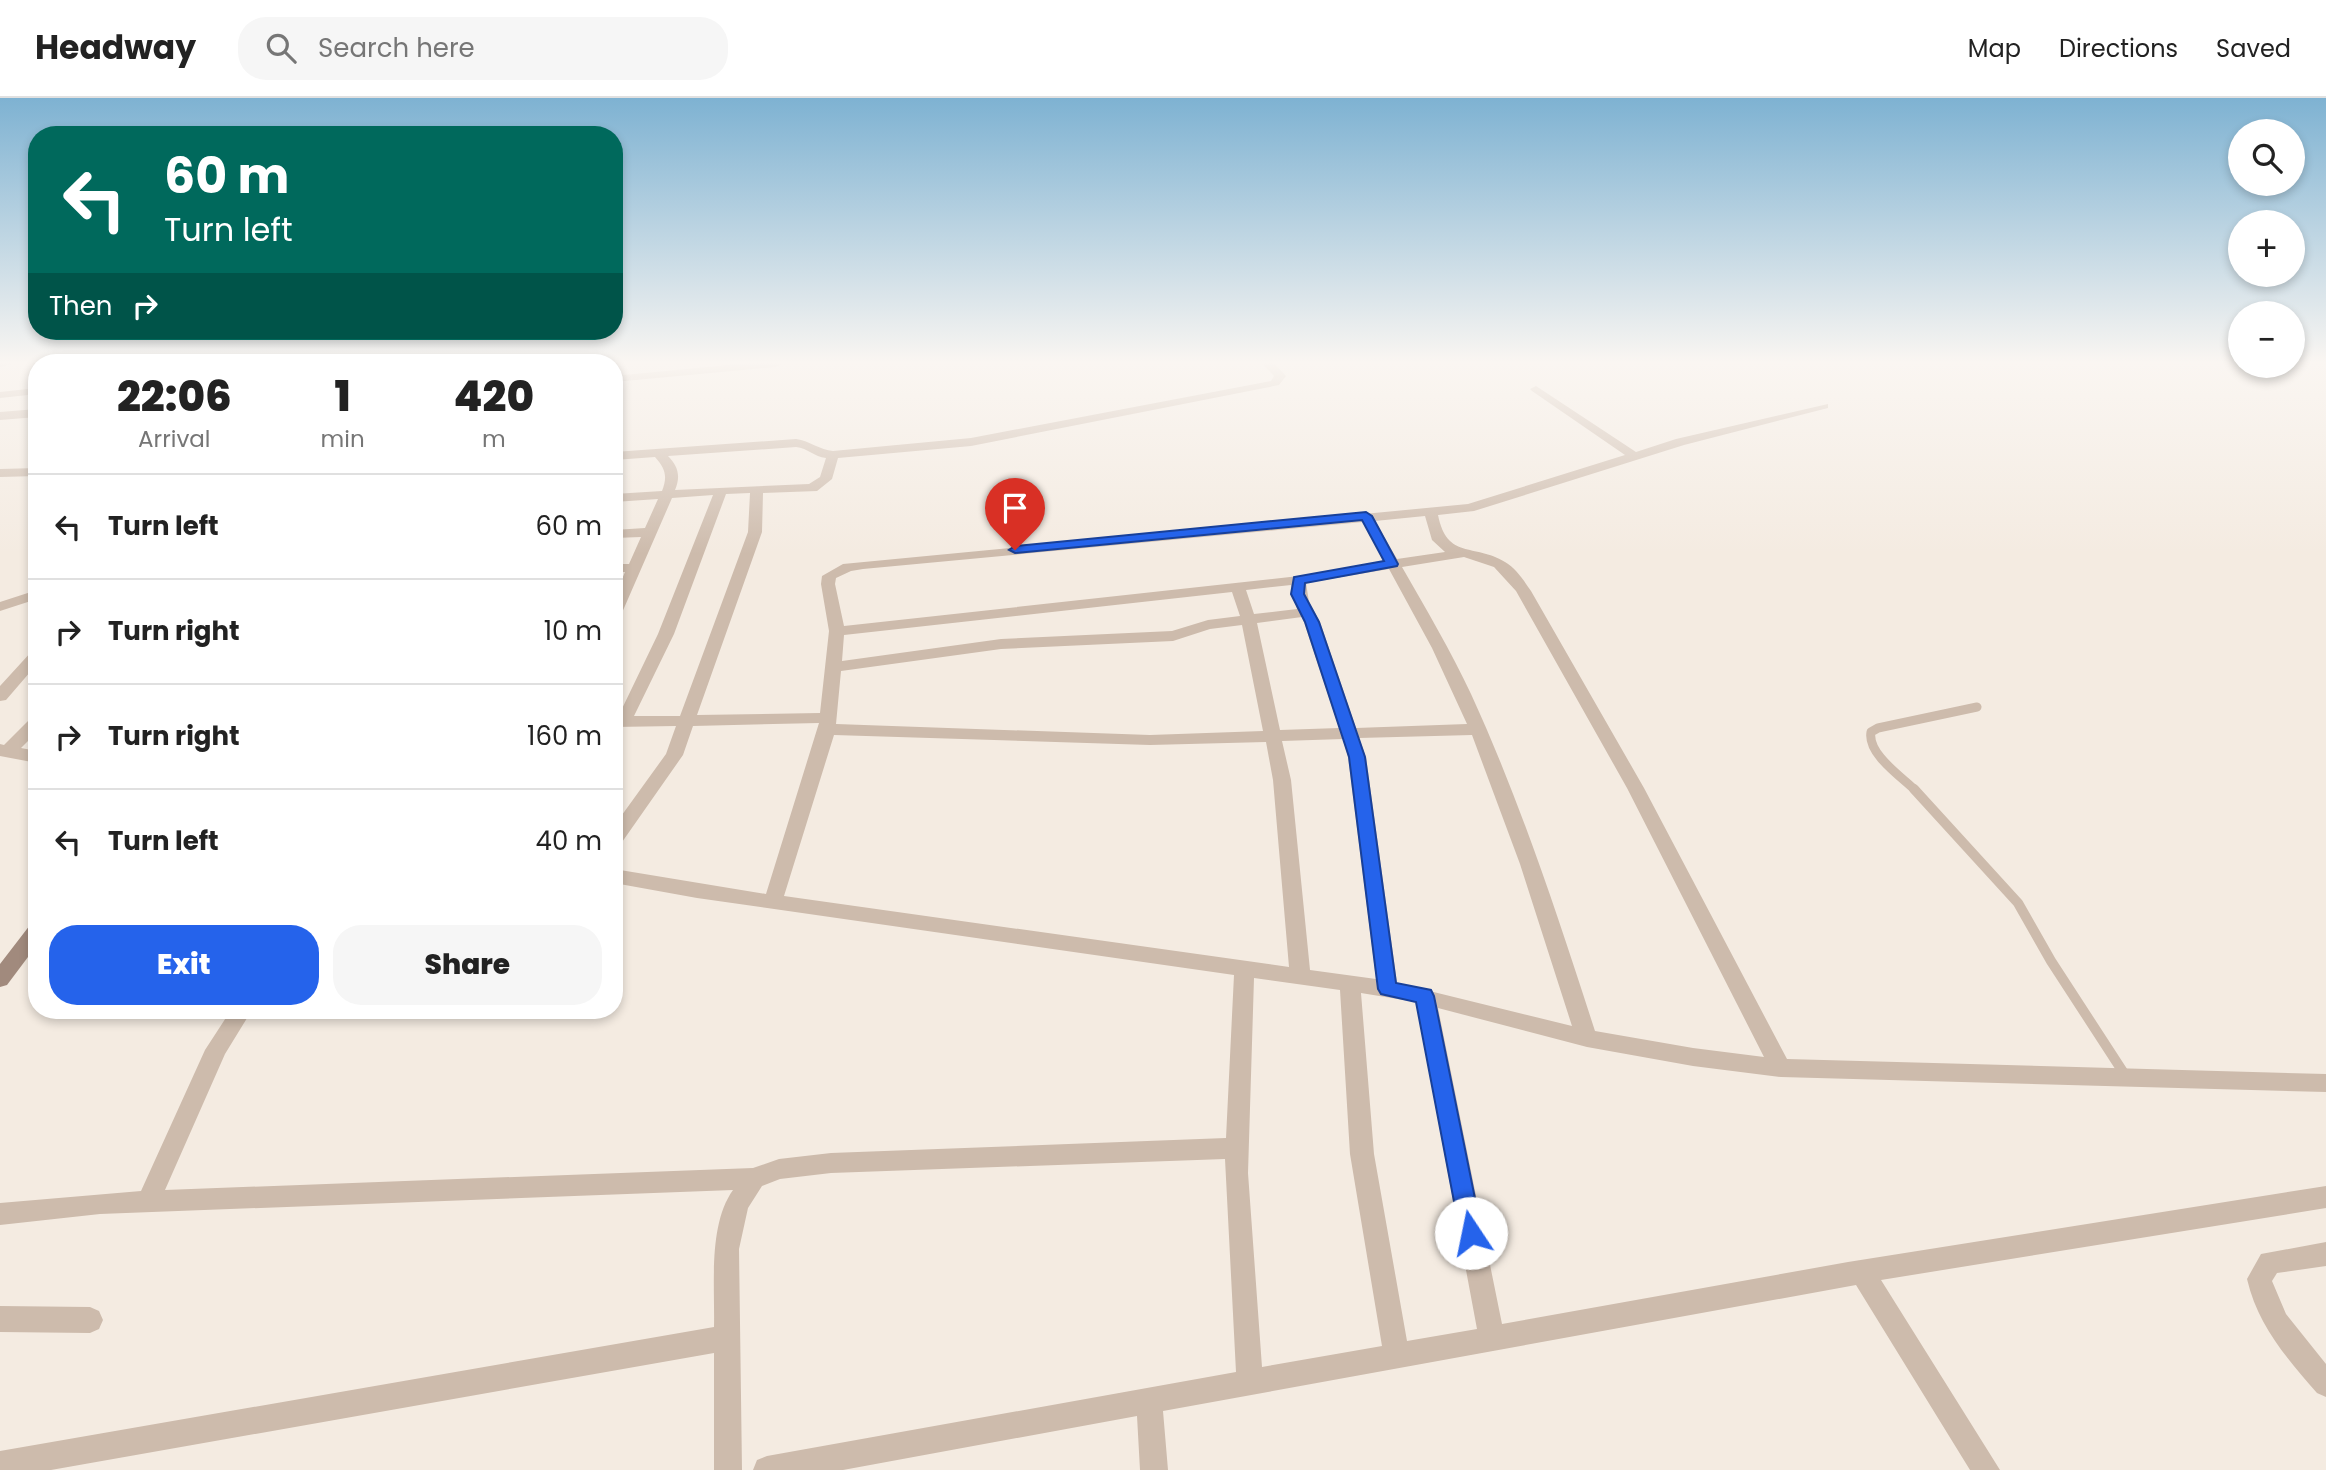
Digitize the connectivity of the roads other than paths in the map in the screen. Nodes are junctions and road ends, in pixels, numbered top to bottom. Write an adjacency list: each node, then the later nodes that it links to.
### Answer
1 (1068, 425): 5 (street)
2 (1590, 425): 7 (street)
3 (1746, 425): 7 (street)
4 (658, 453): 5 (street); 6 (street); 12 (street)
5 (833, 454): 10 (street)
6 (623, 455)
7 (1636, 457): 14 (street)
8 (28, 472): 9 (street)
9 (0, 473)
10 (758, 489): 11 (street); 35 (street)
11 (721, 491): 12 (street); 34 (street)
12 (666, 495): 13 (street); 16 (street)
13 (623, 497)
14 (1431, 512): 15 (street); 18 (street)
15 (1366, 516): 19 (street); 29 (street)
16 (650, 532): 17 (street); 21 (street)
17 (623, 534)
18 (1461, 553): 19 (street); 56 (street)
19 (1392, 564): 22 (street); 38 (street)
20 (623, 568): 21 (street)
21 (635, 568): 24 (street)
22 (1299, 580): 23 (street); 27 (street)
23 (1238, 587): 28 (street); 29 (street)
24 (623, 595)
25 (28, 597): 26 (street)
26 (0, 607)
27 (1306, 612): 28 (street); 40 (street)
28 (1248, 618): 31 (street); 41 (street)
29 (836, 631): 31 (street)
30 (28, 664): 32 (street)
31 (834, 667): 37 (street)
32 (0, 696)
33 (1977, 707): 57 (lane)
34 (623, 713)
35 (686, 720): 36 (street); 37 (street); 44 (street)
36 (623, 721)
37 (827, 724): 41 (street); 46 (street)
38 (1478, 729): 40 (street); 55 (street)
39 (28, 730): 42 (street)
40 (1350, 733): 41 (street); 52 (street)
41 (1272, 736): 49 (street)
42 (4, 751): 43 (street)
43 (28, 755)
44 (623, 828)
45 (623, 878): 46 (street)
46 (773, 901): 48 (street)
47 (28, 942): 50 (street)
48 (1244, 968): 49 (street); 59 (street)
49 (1300, 975): 51 (street)
50 (0, 979)
51 (1350, 983): 52 (street); 70 (street)
52 (1388, 989): 53 (street)
53 (1425, 996): 55 (street); 69 (street)
54 (236, 1019): 62 (street)
55 (1587, 1038): 56 (street)
56 (1782, 1068): 57 (street)
57 (2127, 1078): 58 (street)
58 (2326, 1083)
59 (1237, 1148): 60 (street); 71 (street)
60 (754, 1179): 62 (street); 68 (street)
61 (2326, 1197): 65 (street)
62 (148, 1201): 63 (street)
63 (0, 1214)
64 (2326, 1254): 72 (street)
65 (1862, 1272): 69 (street); 75 (street)
66 (0, 1319): 67 (street)
67 (90, 1320)
68 (727, 1338): 74 (street); 76 (street)
69 (1492, 1339): 70 (street)
70 (1397, 1356): 71 (street)
71 (1250, 1382): 73 (street)
72 (2326, 1384)
73 (1149, 1401): 77 (street); 78 (street)
74 (0, 1465)
75 (1986, 1469)
76 (728, 1470)
77 (768, 1470)
78 (1154, 1470)

